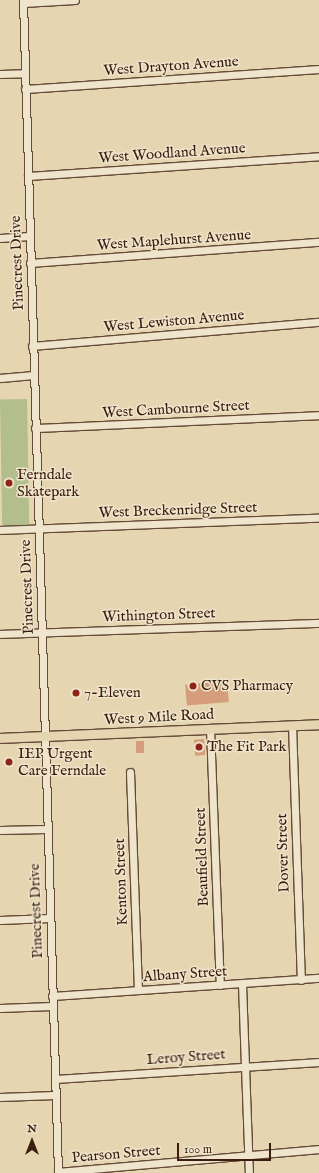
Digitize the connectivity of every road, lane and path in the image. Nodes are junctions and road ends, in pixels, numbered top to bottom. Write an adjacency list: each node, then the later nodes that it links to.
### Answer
1 (75, 0): 2 (street)
2 (23, 2): 4 (street, Pinecrest Drive)
3 (319, 69): 6 (street, West Drayton Avenue)
4 (25, 73): 5 (street); 6 (street, Pinecrest Drive)
5 (0, 74)
6 (25, 90): 8 (street, Pinecrest Drive)
7 (319, 156): 8 (street, West Woodland Avenue)
8 (28, 176): 9 (street, Pinecrest Drive)
9 (29, 236): 10 (street); 12 (street, Pinecrest Drive)
10 (0, 238)
11 (319, 242): 12 (street, West Maplehurst Avenue)
12 (30, 263): 14 (street, Pinecrest Drive)
13 (319, 322): 14 (street, West Lewiston Avenue)
14 (32, 346): 15 (street, Pinecrest Drive)
15 (33, 376): 16 (street); 18 (street, Pinecrest Drive)
16 (0, 378)
17 (319, 415): 18 (street, West Cambourne Street)
18 (35, 428): 20 (street, Pinecrest Drive)
19 (319, 518): 20 (street, West Breckenridge Street)
20 (38, 528): 21 (street, West Breckenridge Street); 23 (street, Pinecrest Drive)
21 (0, 530)
22 (319, 622): 23 (street, Withington Street)
23 (42, 632): 24 (street, Withington Street); 28 (street, Pinecrest Drive)
24 (0, 634)
25 (319, 724): 26 (main road, West 9 Mile Road)
26 (292, 725): 27 (main road, West 9 Mile Road); 36 (street, Dover Street)
27 (210, 728): 28 (main road, West 9 Mile Road); 38 (street, Beaufield Street)
28 (44, 736): 29 (main road, West 9 Mile Road); 31 (street, Pinecrest Drive)
29 (0, 738)
30 (130, 772): 39 (street, Kenton Street)
31 (46, 829): 32 (street); 33 (street, Pinecrest Drive)
32 (0, 830)
33 (49, 918): 34 (street); 40 (street, Pinecrest Drive)
34 (0, 920)
35 (319, 978): 36 (street, Albany Street)
36 (301, 980): 37 (street, Albany Street)
37 (242, 984): 38 (street, Albany Street); 44 (street)
38 (220, 985): 39 (street, Albany Street)
39 (138, 990): 40 (street, Albany Street)
40 (52, 996): 41 (street, Pinecrest Drive)
41 (52, 1006): 42 (street); 45 (street, Pinecrest Drive)
42 (0, 1008)
43 (319, 1062): 44 (street, Leroy Street)
44 (245, 1067): 45 (street, Leroy Street); 49 (street)
45 (55, 1079): 46 (street, Pinecrest Drive)
46 (55, 1095): 47 (street); 50 (street, Pinecrest Drive)
47 (0, 1097)
48 (319, 1149): 49 (street, Pearson Street)
49 (248, 1155): 50 (street, Pearson Street); 51 (street)
50 (58, 1173)
51 (249, 1173)

